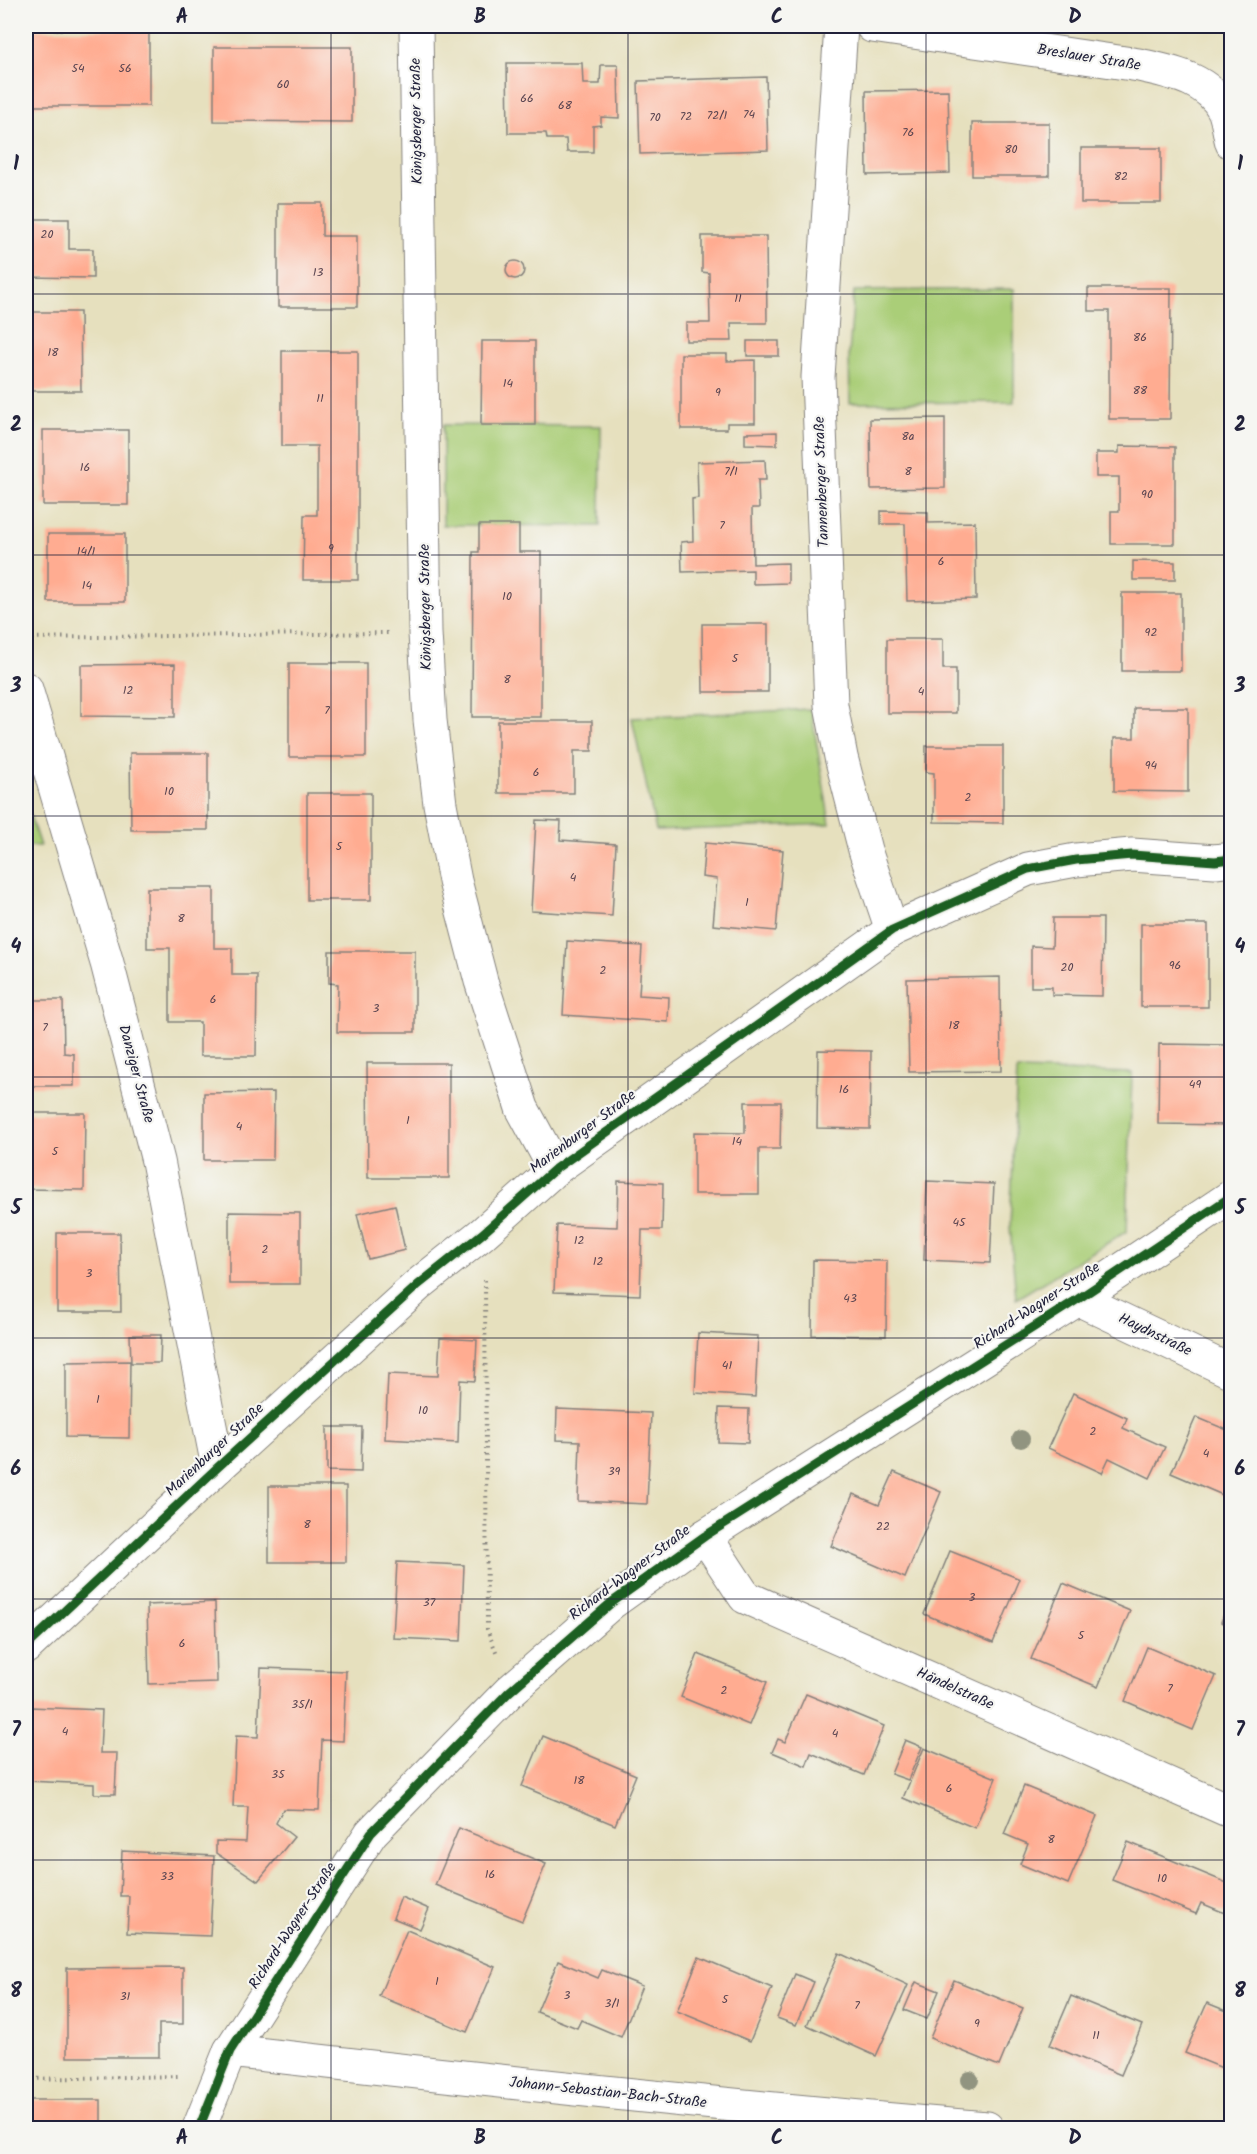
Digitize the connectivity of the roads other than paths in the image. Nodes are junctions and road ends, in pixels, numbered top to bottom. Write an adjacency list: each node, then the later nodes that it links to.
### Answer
1 (416, 26): 8 (street, Königsberger Straße)
2 (840, 26): 7 (street, Tannenberger Straße)
3 (872, 26): 4 (street, Breslauer Straße)
4 (1232, 143)
5 (26, 689): 12 (street, Danziger Straße)
6 (1232, 859): 7 (street, Marienburger Straße)
7 (892, 930): 8 (street, Marienburger Straße)
8 (555, 1169): 12 (street, Marienburger Straße)
9 (1232, 1196): 10 (street, Richard-Wagner-Straße)
10 (1078, 1299): 11 (street, Haydnstraße); 13 (street, Richard-Wagner-Straße)
11 (1232, 1372)
12 (218, 1467): 14 (street, Marienburger Straße)
13 (705, 1536): 15 (street, Händelstraße); 16 (street, Richard-Wagner-Straße)
14 (26, 1647)
15 (1232, 1812)
16 (224, 2065): 17 (street, Richard-Wagner-Straße); 18 (street, Johann-Sebastian-Bach-Straße)
17 (199, 2128)
18 (987, 2128)

